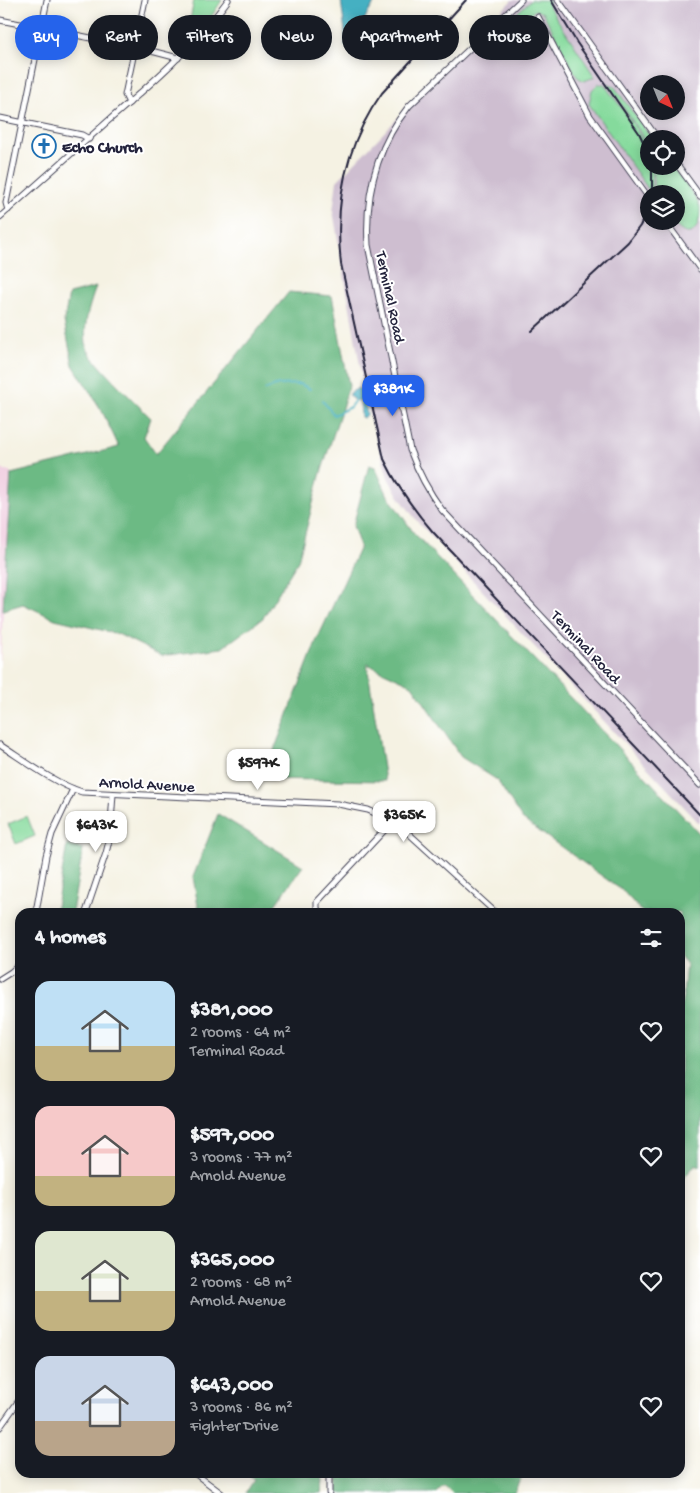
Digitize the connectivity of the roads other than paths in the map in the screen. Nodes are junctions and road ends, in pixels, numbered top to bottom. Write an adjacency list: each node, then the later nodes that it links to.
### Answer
1 (46, 0): 6 (street)
2 (145, 0): 7 (street)
3 (228, 0): 8 (street)
4 (521, 0): 28 (street, Terminal Road)
5 (558, 0): 18 (street)
6 (43, 15)
7 (142, 15)
8 (217, 15)
9 (0, 20): 10 (street)
10 (15, 23)
11 (549, 38): 21 (street)
12 (35, 60): 17 (street)
13 (133, 60): 15 (street)
14 (176, 60): 15 (street)
15 (129, 103): 19 (street)
16 (0, 118): 17 (street)
17 (22, 122): 19 (street); 23 (street)
18 (652, 130)
19 (89, 139): 23 (street)
20 (685, 175): 22 (street)
21 (640, 185)
22 (700, 196)
23 (8, 210): 24 (street)
24 (0, 217)
25 (672, 230): 26 (street)
26 (700, 269)
27 (0, 745): 29 (street, Arnold Avenue)
28 (700, 785)
29 (73, 789): 30 (street, Arnold Avenue); 32 (street)
30 (113, 794): 31 (street, Arnold Avenue); 33 (street)
31 (392, 821): 34 (street); 35 (street, Arnold Avenue)
32 (37, 908)
33 (87, 908)
34 (317, 908)
35 (491, 908)
36 (15, 968): 37 (street)
37 (0, 979)
38 (15, 1406): 39 (street)
39 (0, 1427)
40 (202, 1478): 42 (street)
41 (329, 1478): 43 (street)
42 (221, 1493)
43 (329, 1493)

